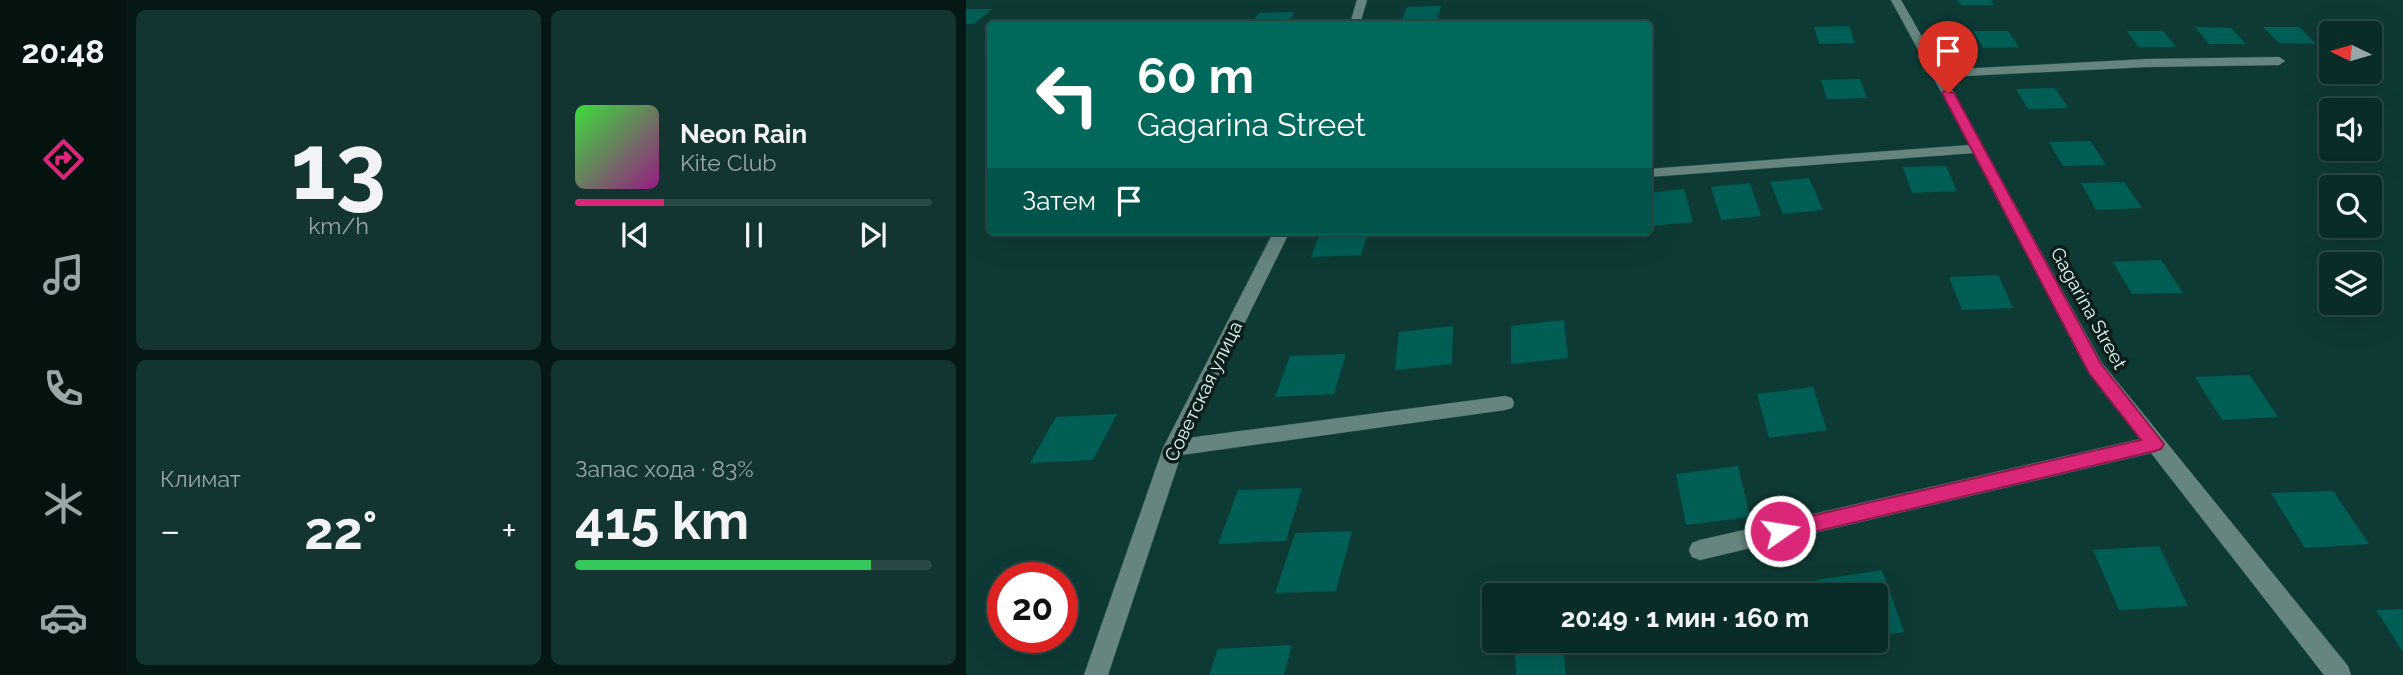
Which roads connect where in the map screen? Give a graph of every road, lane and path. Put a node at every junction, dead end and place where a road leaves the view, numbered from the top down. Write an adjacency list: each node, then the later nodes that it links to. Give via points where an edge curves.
1 (1362, 0): 3 (street)
2 (1896, 0): 5 (street, Gagarina Street)
3 (1356, 21)
4 (2279, 61): 5 (street)
5 (1938, 75): 6 (street, Gagarina Street)
6 (1979, 149): 7 (street); 10 (street, Gagarina Street, via 2095,368)
7 (1652, 173)
8 (1280, 235): 11 (street, Советская улица)
9 (1505, 402): 11 (street)
10 (2155, 444): 12 (street); 14 (street, Gagarina Street)
11 (1173, 448): 13 (street, Советская улица)
12 (1700, 550)
13 (1096, 675)
14 (2339, 675)

